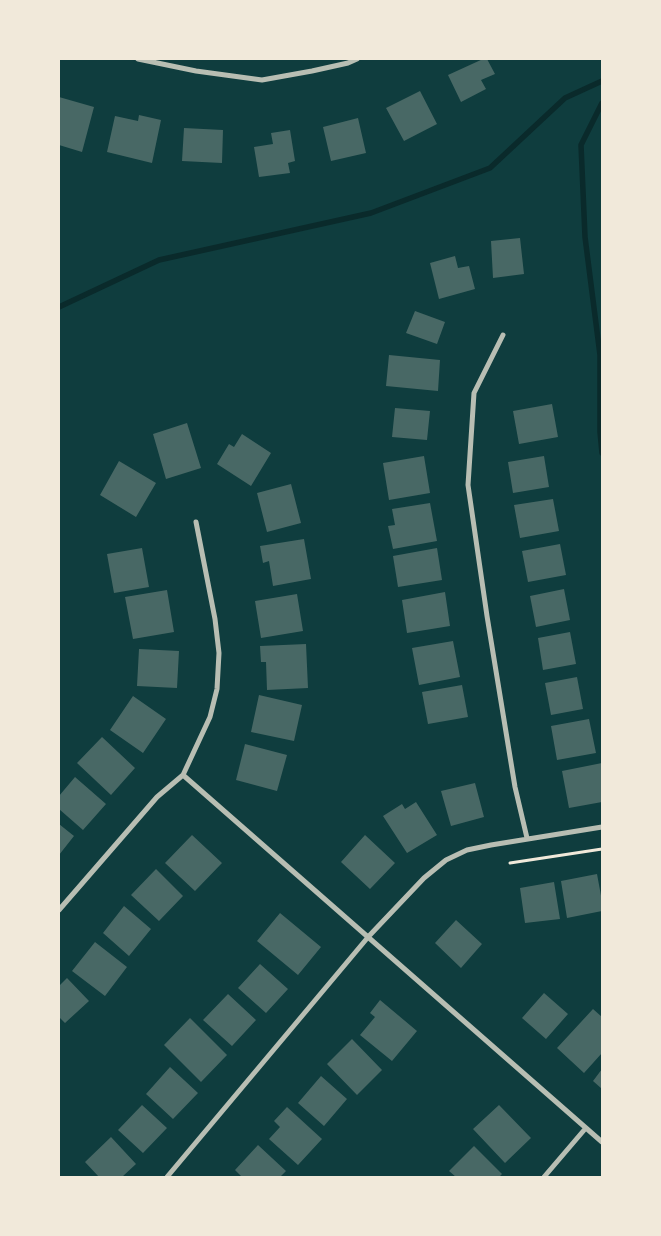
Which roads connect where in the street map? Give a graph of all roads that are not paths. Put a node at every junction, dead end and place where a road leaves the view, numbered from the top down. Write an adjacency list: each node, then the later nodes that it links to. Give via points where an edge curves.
1 (138, 59): 3 (street, via 262,80 312,72)
2 (357, 59): 3 (street)
3 (347, 61)
4 (503, 335): 8 (street, via 474,393 468,485 514,787)
5 (196, 522): 6 (street, via 219,653 210,717)
6 (183, 775): 9 (street, via 157,797); 10 (street)
7 (602, 827): 8 (street)
8 (527, 838): 10 (street, via 467,850 446,860 424,878)
9 (59, 910)
10 (369, 936): 11 (street); 13 (street)
11 (585, 1128): 12 (street); 14 (street)
12 (602, 1142)
13 (167, 1177)
14 (544, 1177)

